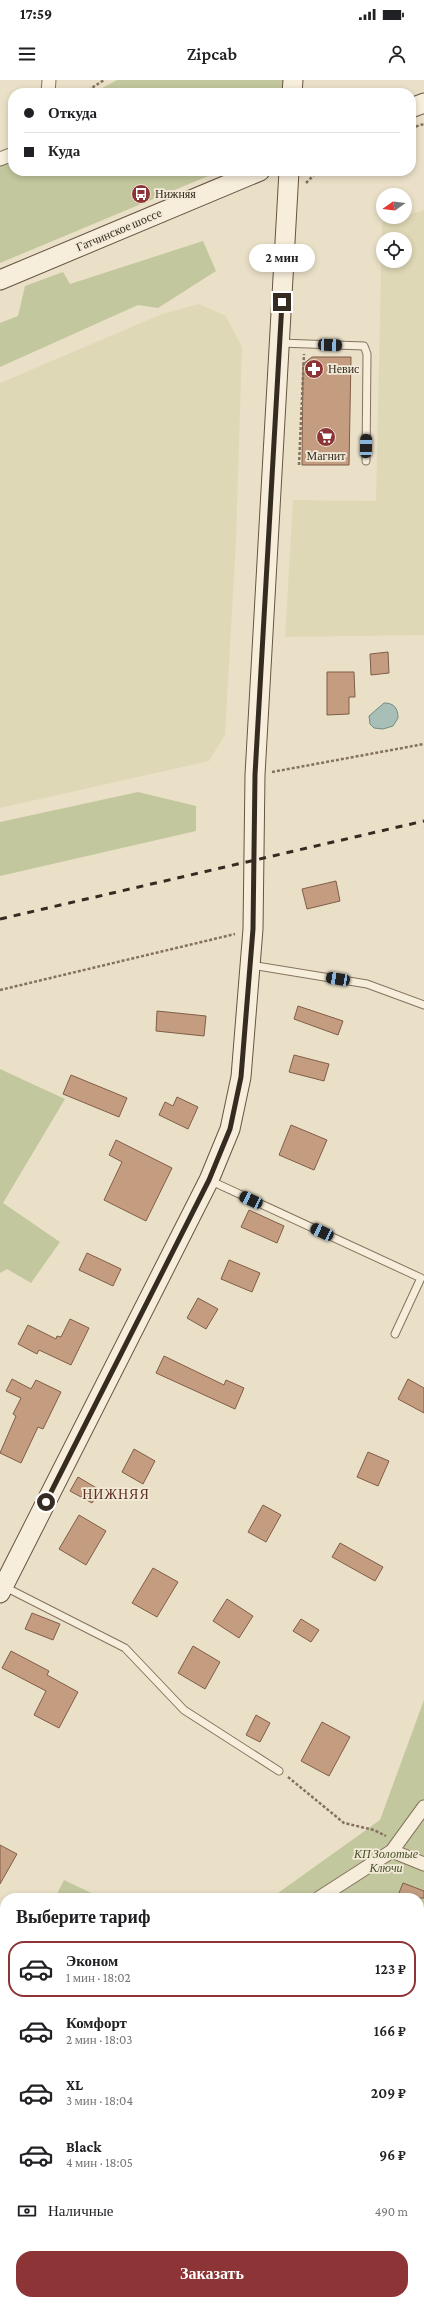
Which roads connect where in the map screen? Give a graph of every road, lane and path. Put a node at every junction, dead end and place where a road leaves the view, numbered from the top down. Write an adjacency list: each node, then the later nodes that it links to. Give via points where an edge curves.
1 (104, 80): 2 (path)
2 (92, 88)
3 (248, 176): 5 (street, Гатчинское шоссе)
4 (289, 176): 6 (street)
5 (0, 280)
6 (280, 343): 8 (lane, via 364,346 367,354); 11 (street)
7 (303, 359): 9 (path)
8 (366, 461)
9 (299, 464)
10 (424, 744): 11 (path)
11 (255, 775): 13 (street, via 253,929)
12 (221, 938): 14 (path)
13 (250, 965): 15 (lane, via 367,984); 16 (street, via 241,1077 230,1129)
14 (0, 990)
15 (424, 1005)
16 (209, 1180): 17 (lane, via 421,1278); 18 (street)
17 (395, 1334)
18 (2, 1590): 19 (lane, via 125,1648 184,1710)
19 (279, 1771): 21 (path, via 344,1823 374,1830)
20 (424, 1807): 21 (street)
21 (395, 1847): 22 (street); 23 (street)
22 (424, 1864)
23 (326, 1893)

